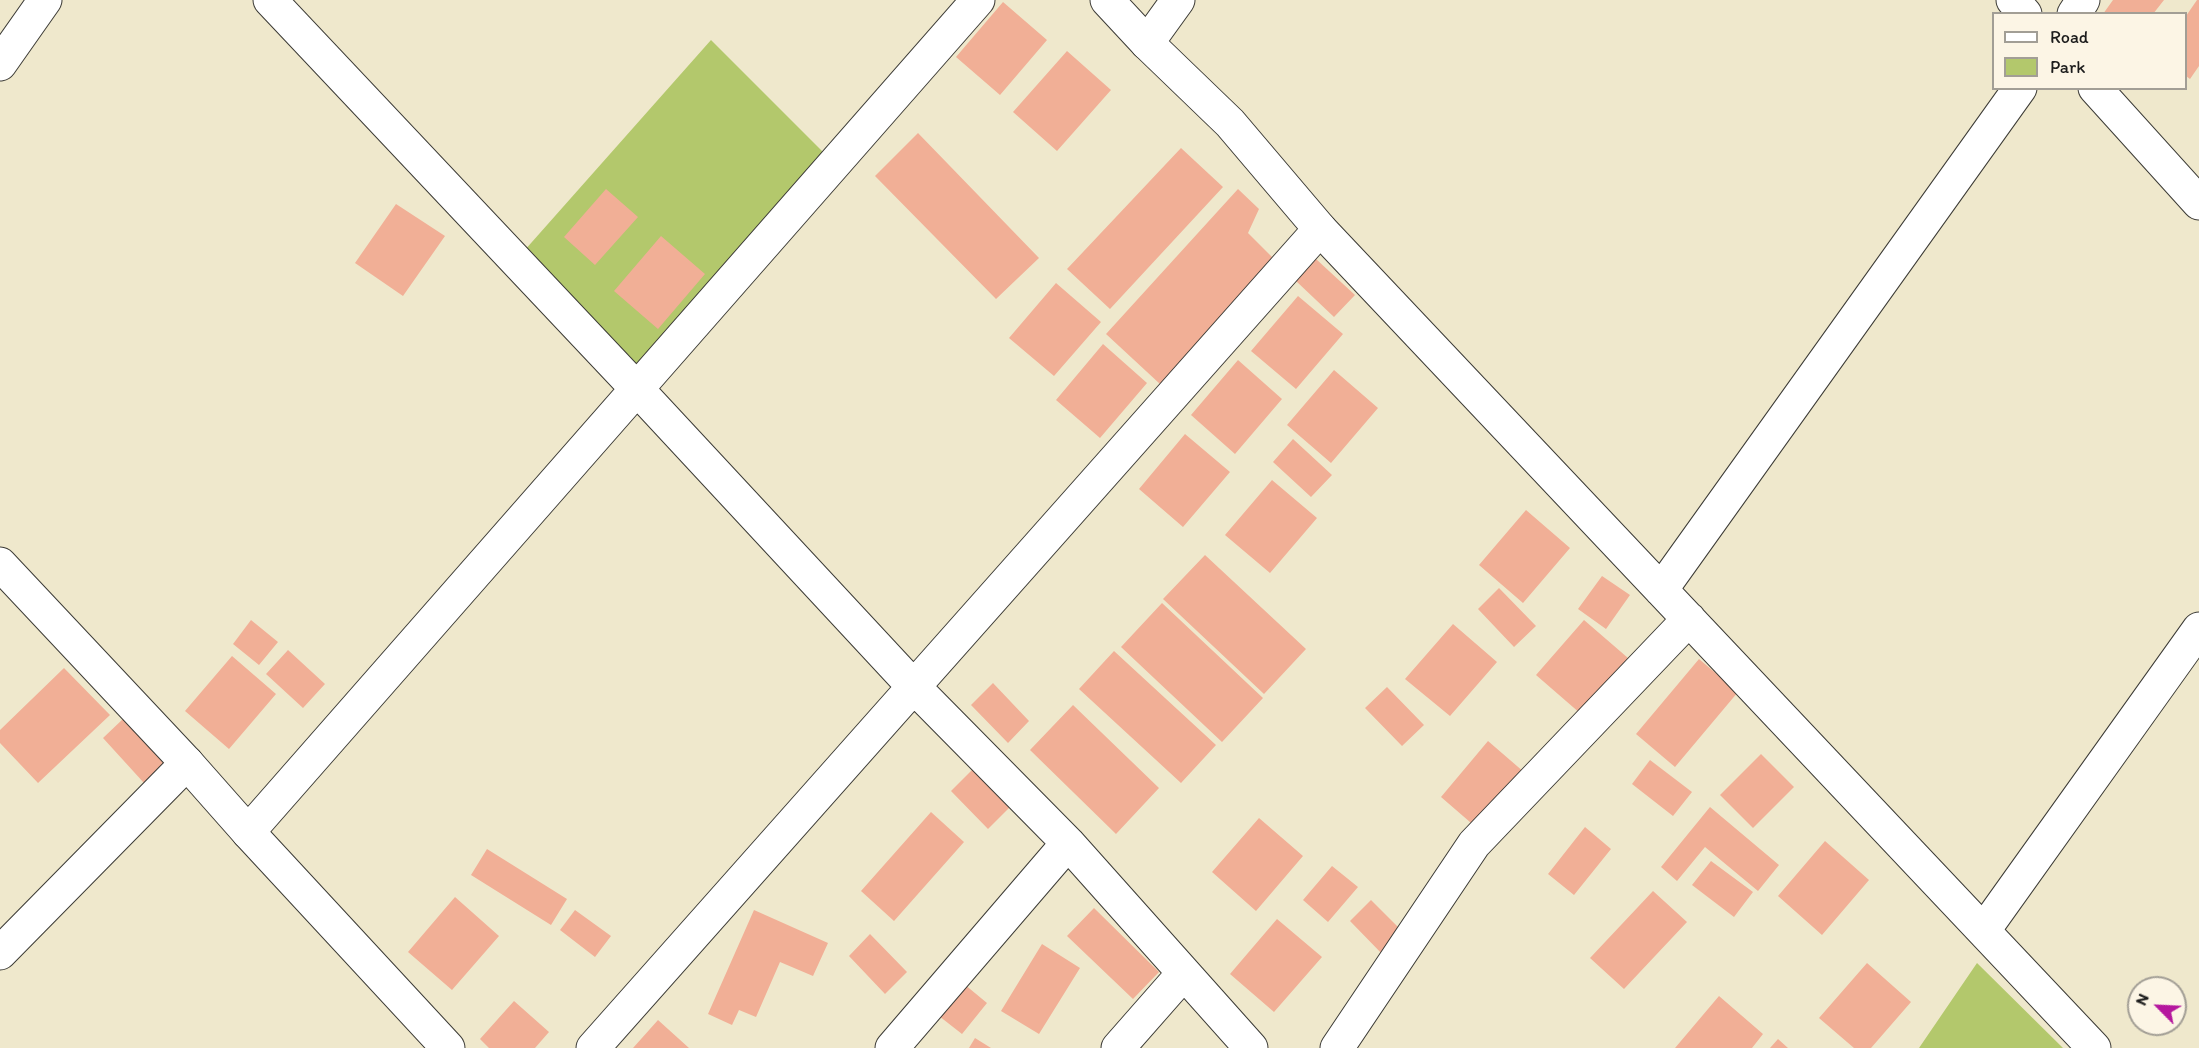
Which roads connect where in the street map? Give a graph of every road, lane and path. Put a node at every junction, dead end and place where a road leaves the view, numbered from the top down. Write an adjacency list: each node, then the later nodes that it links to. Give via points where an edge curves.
1 (45, 0): 9 (street)
2 (270, 0): 14 (street)
3 (978, 0): 14 (street)
4 (1107, 0): 8 (street)
5 (1178, 0): 8 (street)
6 (2013, 0): 7 (street)
7 (2023, 12)
8 (1147, 43): 13 (street, via 1230,123)
9 (0, 64)
10 (2019, 90): 16 (street)
11 (2097, 90): 12 (street)
12 (2199, 203)
13 (1320, 229): 16 (street); 19 (street)
14 (638, 389): 19 (street); 21 (street)
15 (0, 564): 20 (street)
16 (1661, 590): 17 (street)
17 (1689, 619): 23 (street); 32 (street, via 1474,844)
18 (2199, 629): 23 (street)
19 (913, 686): 22 (street); 28 (street)
20 (187, 763): 21 (street); 24 (street)
21 (248, 832): 27 (street)
22 (1068, 843): 25 (street); 29 (street)
23 (1984, 930): 26 (street)
24 (0, 952)
25 (1184, 974): 30 (street); 31 (street)
26 (2088, 1046)
27 (448, 1048)
28 (593, 1048)
29 (892, 1048)
30 (1118, 1048)
31 (1251, 1048)
32 (1337, 1048)

